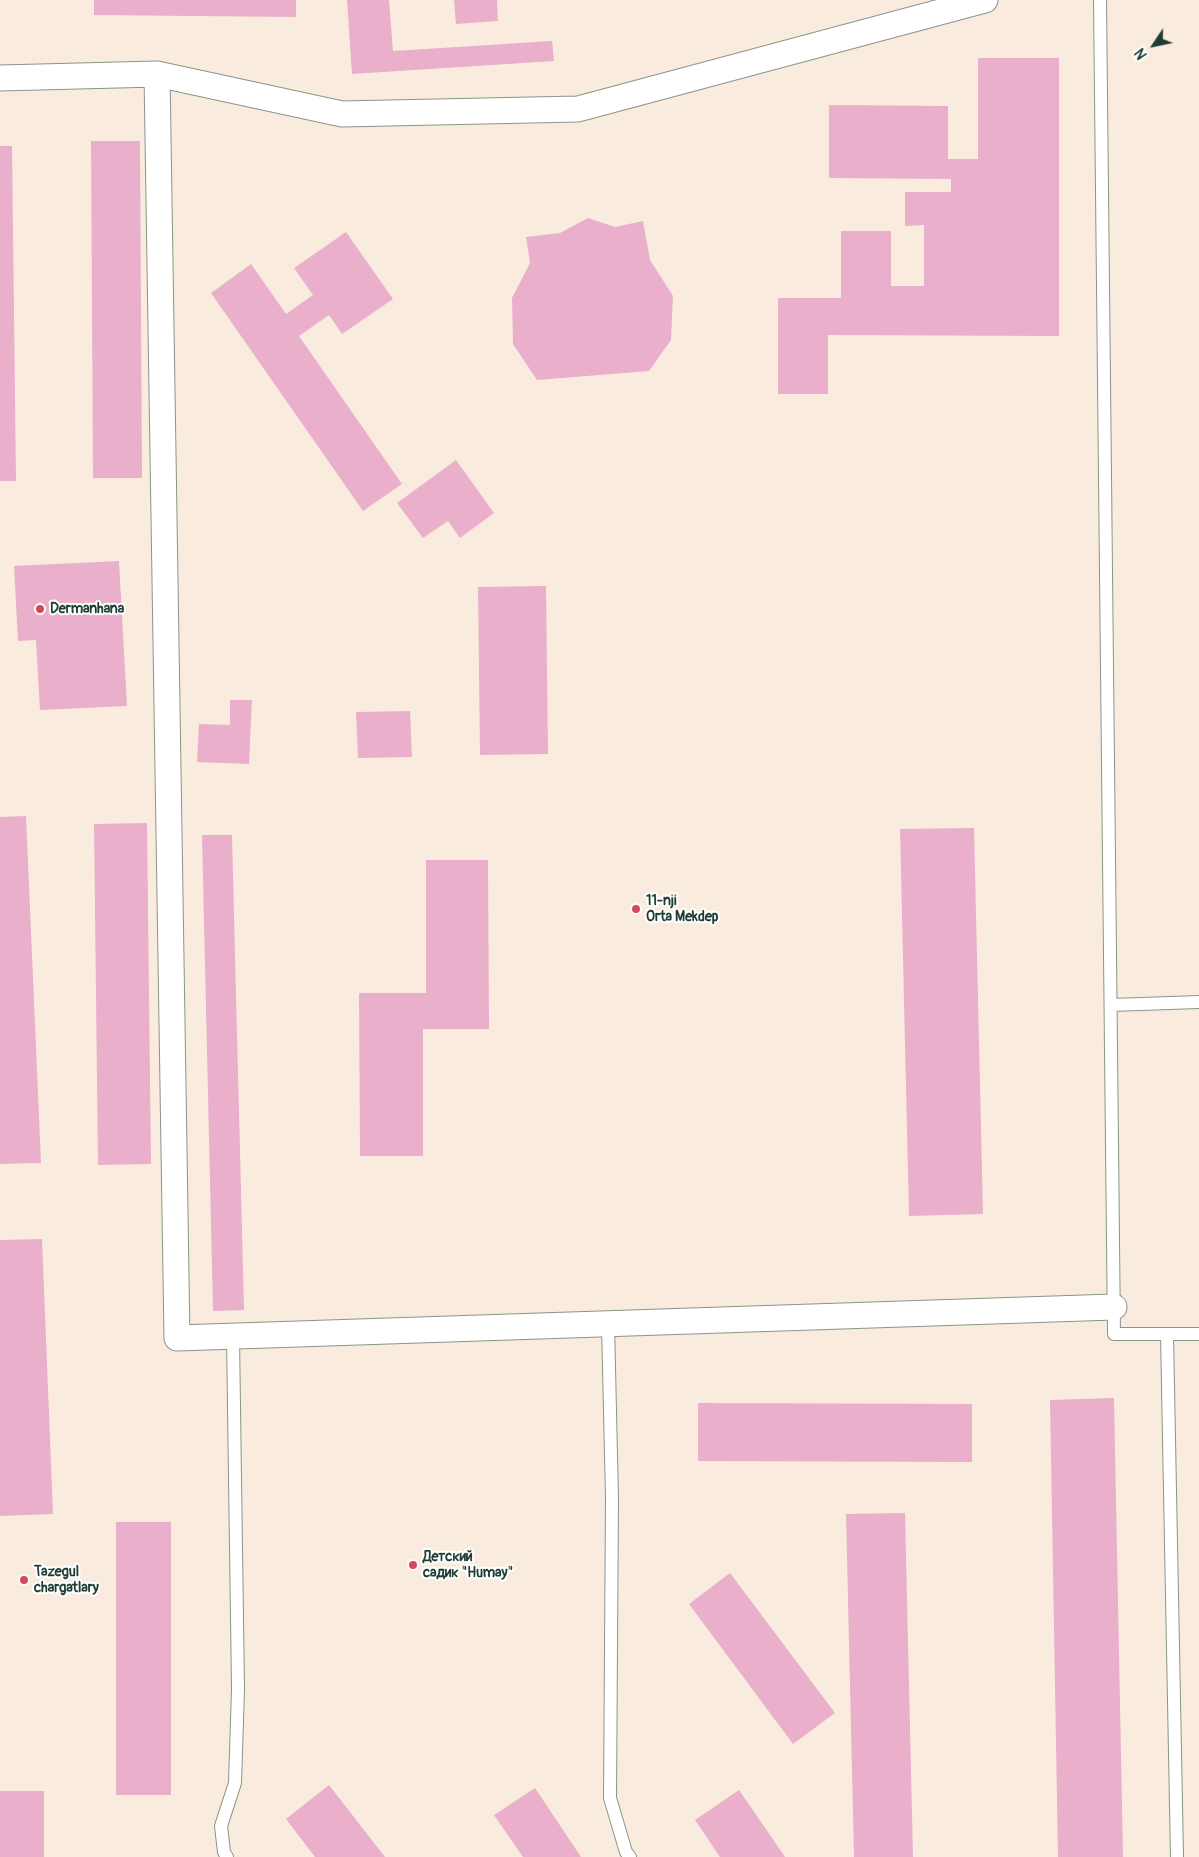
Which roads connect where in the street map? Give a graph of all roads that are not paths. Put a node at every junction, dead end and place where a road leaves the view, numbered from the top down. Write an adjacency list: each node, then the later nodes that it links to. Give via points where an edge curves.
1 (985, 0): 3 (street, via 578,109 342,114)
2 (1100, 0): 6 (lane)
3 (156, 74): 4 (street); 11 (street, via 177,1338)
4 (0, 78)
5 (1199, 1002): 6 (lane)
6 (1111, 1005): 7 (lane)
7 (1114, 1307): 8 (street); 9 (lane, via 1114,1334)
8 (608, 1324): 11 (street); 13 (lane, via 612,1498 610,1798)
9 (1167, 1334): 10 (lane); 14 (lane)
10 (1199, 1334)
11 (233, 1336): 12 (lane, via 238,1689 235,1782 222,1826)
12 (227, 1857)
13 (630, 1857)
14 (1177, 1857)

